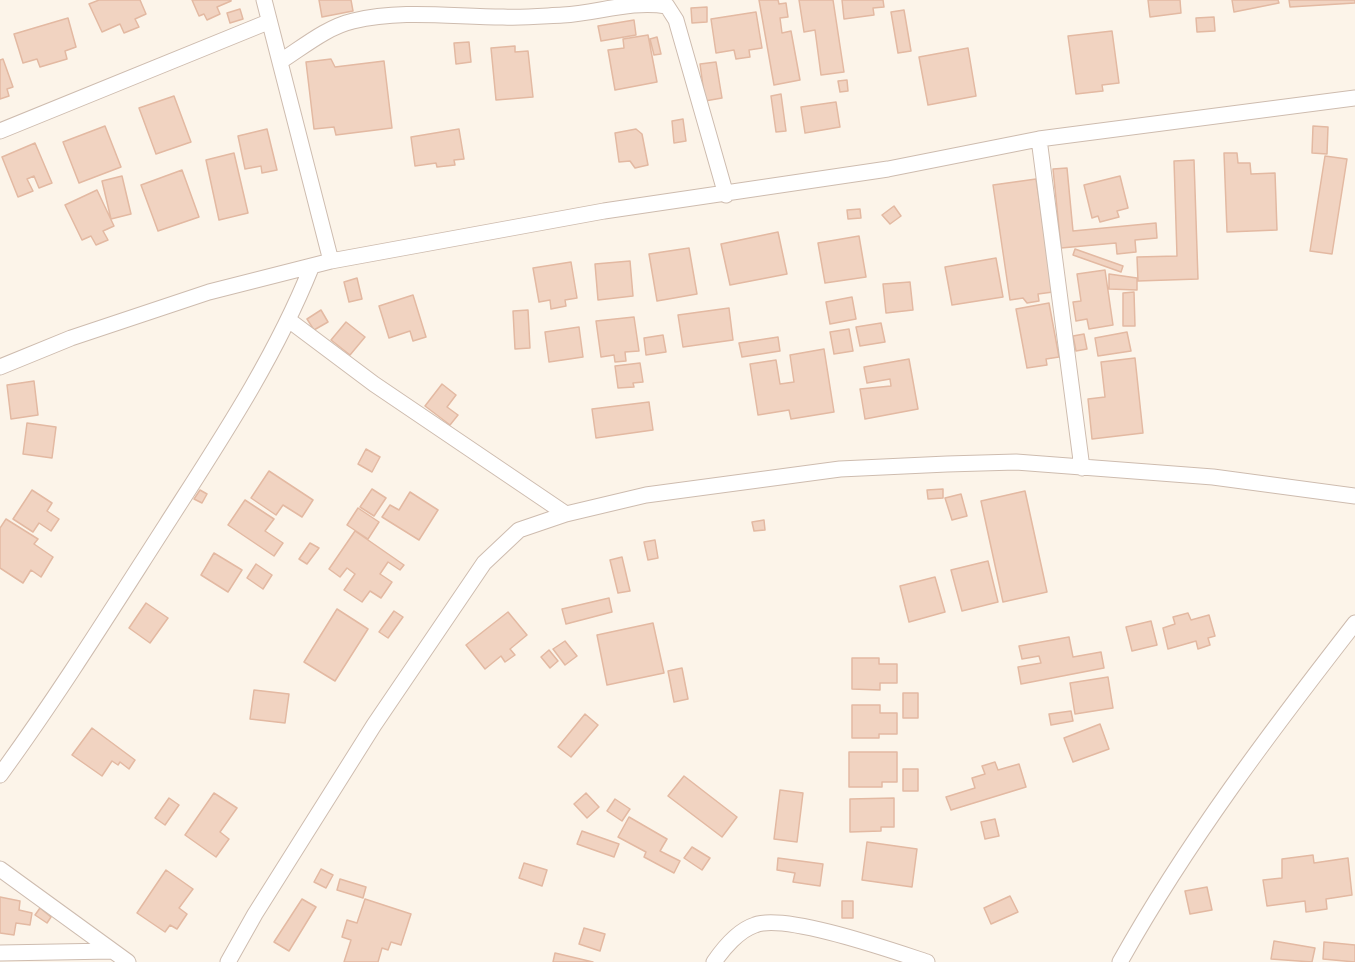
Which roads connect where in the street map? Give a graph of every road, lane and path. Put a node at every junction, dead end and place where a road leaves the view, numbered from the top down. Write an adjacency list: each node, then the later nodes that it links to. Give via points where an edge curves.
1 (264, 0): 3 (street)
2 (435, 7): 4 (street, via 350,21); 8 (street, via 515,17 566,15 645,2 667,6 676,20)
3 (268, 22): 4 (street); 6 (street)
4 (281, 61): 9 (street)
5 (1355, 98): 7 (street)
6 (0, 131)
7 (1039, 140): 8 (street); 13 (street)
8 (726, 195): 9 (street, via 594,212)
9 (331, 261): 10 (street)
10 (311, 268): 11 (street); 12 (street, via 209,292 71,338)
11 (290, 321): 15 (street, via 374,384); 17 (street, via 225,433 46,711)
12 (0, 367)
13 (1082, 468): 14 (street, via 1213,477); 15 (street, via 1016,462 840,469 646,495)
14 (1355, 496)
15 (566, 514): 22 (street, via 519,530 484,563 374,725)
16 (1355, 623): 25 (street, via 1156,898)
17 (0, 775)
18 (0, 869): 19 (street)
19 (112, 951): 20 (street); 21 (street)
20 (0, 953)
21 (128, 962)
22 (228, 962)
23 (714, 962): 24 (street, via 724,947 755,924 802,925)
24 (927, 962)
25 (1120, 962)

